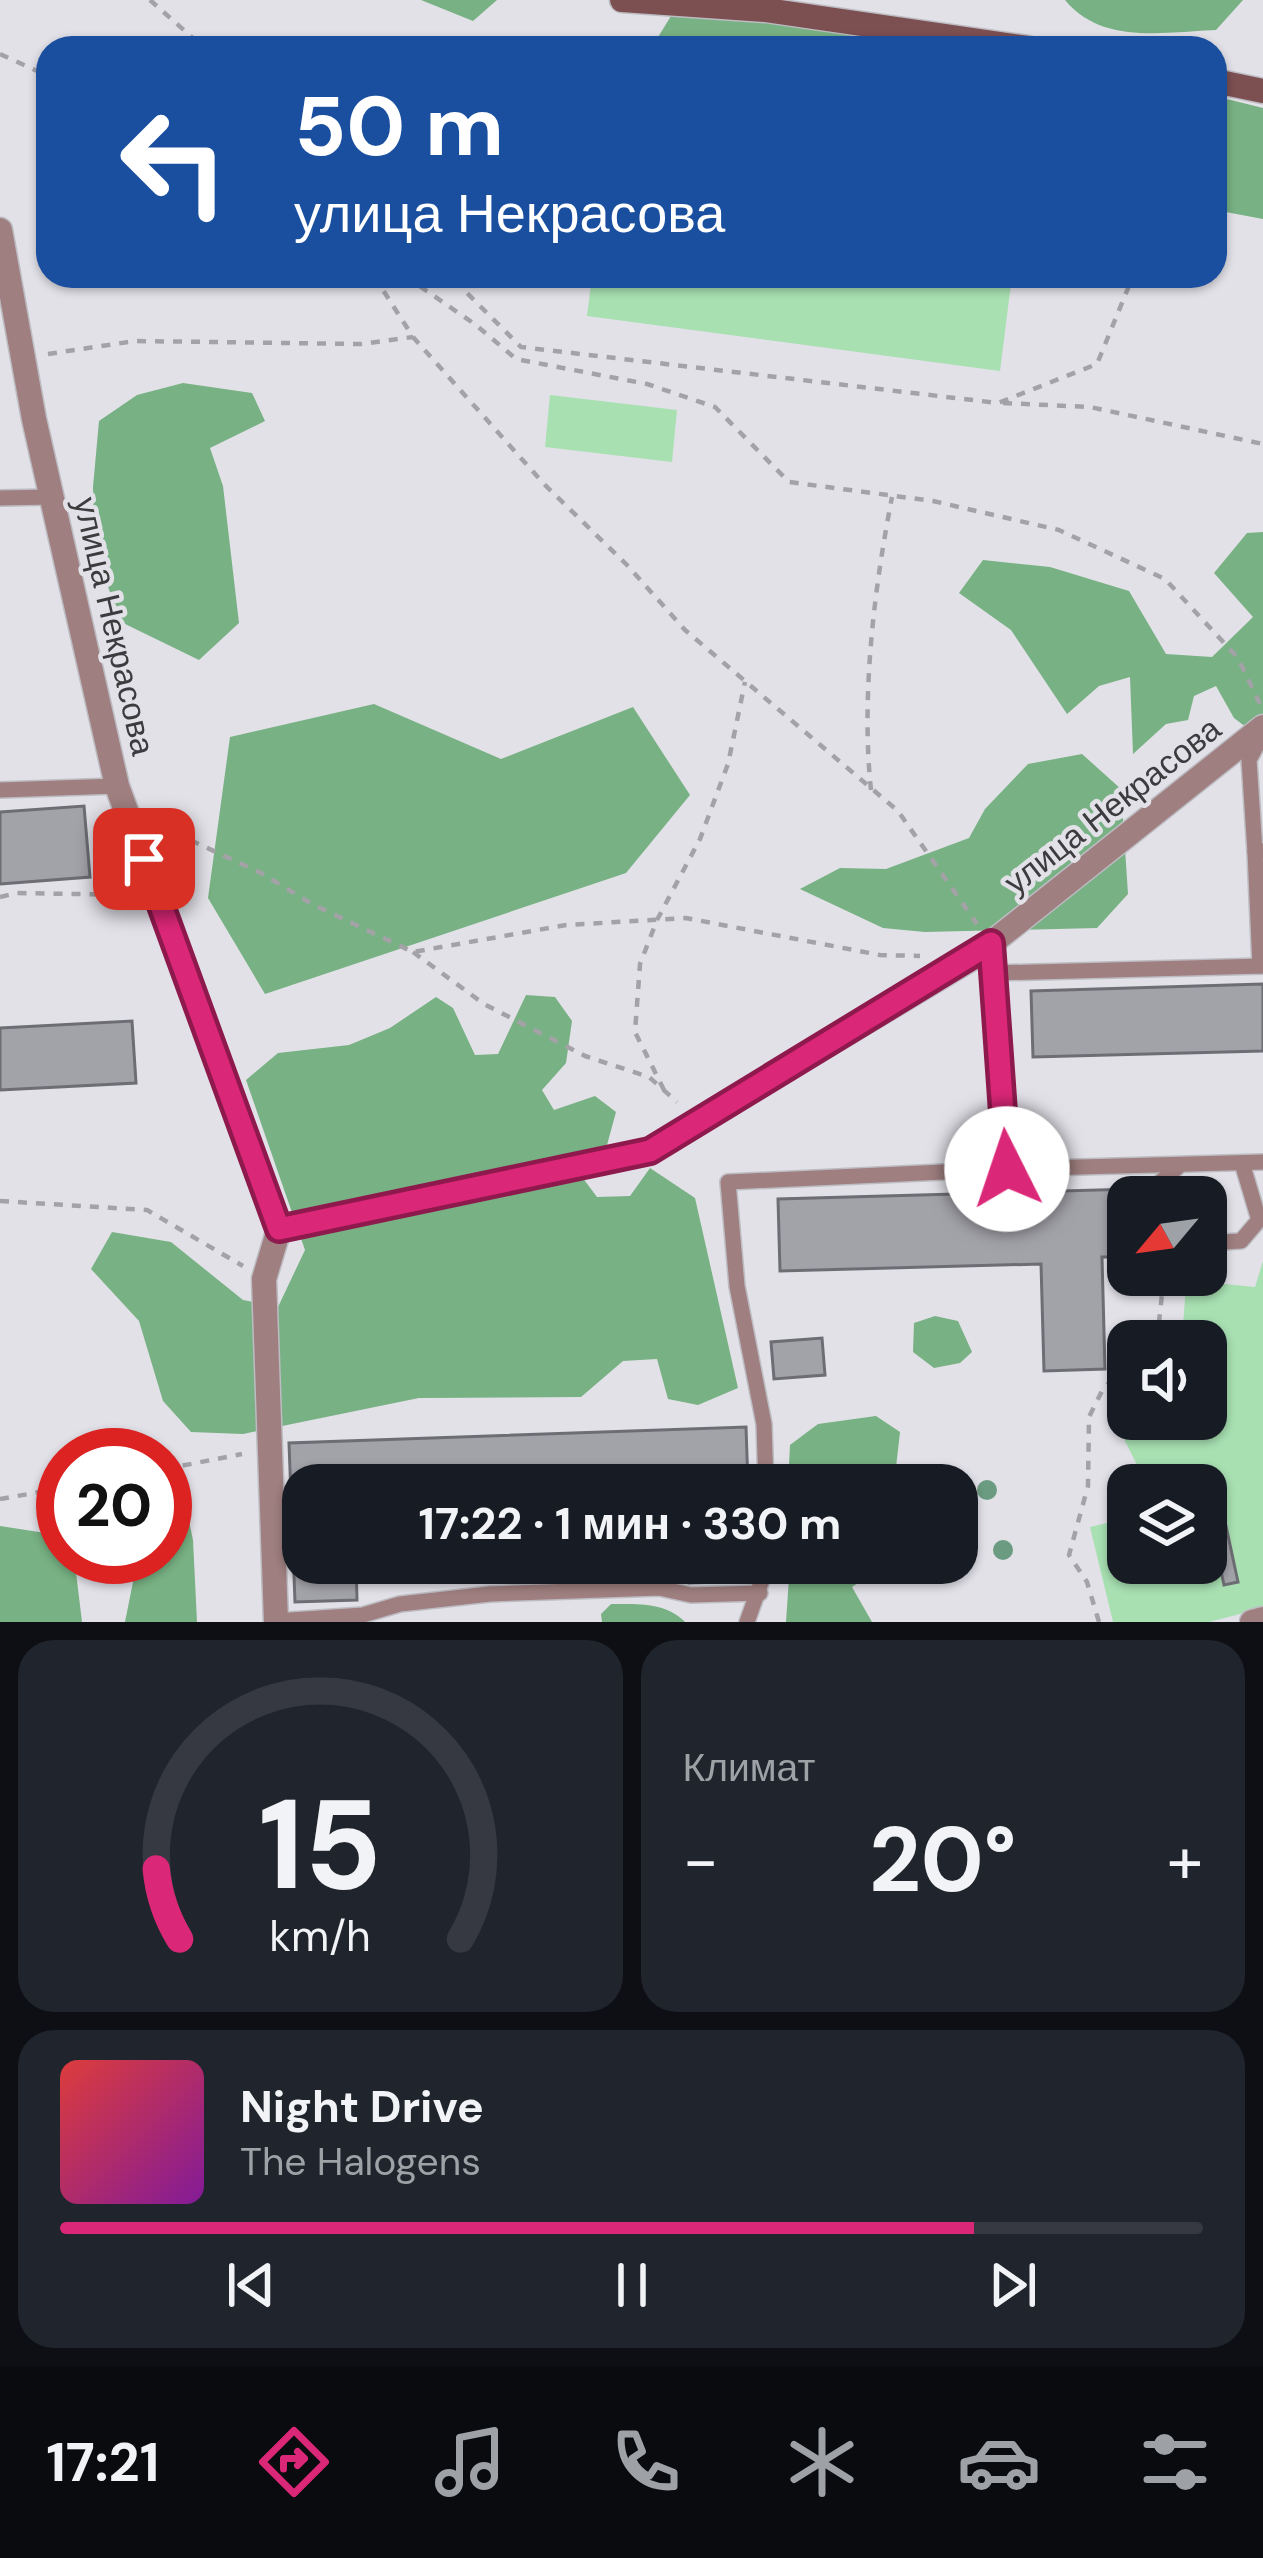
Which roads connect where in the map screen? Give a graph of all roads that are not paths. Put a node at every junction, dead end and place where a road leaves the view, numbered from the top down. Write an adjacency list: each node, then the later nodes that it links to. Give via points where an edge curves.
1 (622, 0): 2 (street)
2 (945, 36)
3 (1227, 84): 4 (street)
4 (1263, 91)
5 (0, 230): 6 (street, улица Некрасова)
6 (51, 497): 7 (lane); 10 (street, улица Некрасова)
7 (0, 498)
8 (1263, 731): 9 (lane); 13 (street, улица Некрасова)
9 (1256, 759): 12 (lane)
10 (117, 786): 11 (lane); 21 (street, улица Некрасова)
11 (0, 790)
12 (1259, 852): 14 (lane)
13 (991, 943): 15 (lane); 21 (street, улица Некрасова, via 650,1151)
14 (1261, 966): 15 (lane)
15 (993, 973): 19 (lane)
16 (1263, 1162): 17 (lane)
17 (1242, 1163): 18 (lane); 22 (lane, via 1258,1220 1241,1240)
18 (1180, 1165): 19 (lane); 20 (lane)
19 (1007, 1169): 23 (lane, via 728,1182)
20 (1167, 1176)
21 (279, 1229): 26 (street, via 264,1279)
22 (1227, 1241)
23 (765, 1464)
24 (757, 1611): 26 (lane, via 658,1588 490,1594)
25 (1263, 1619): 27 (street)
26 (276, 1622)
27 (1252, 1622)

